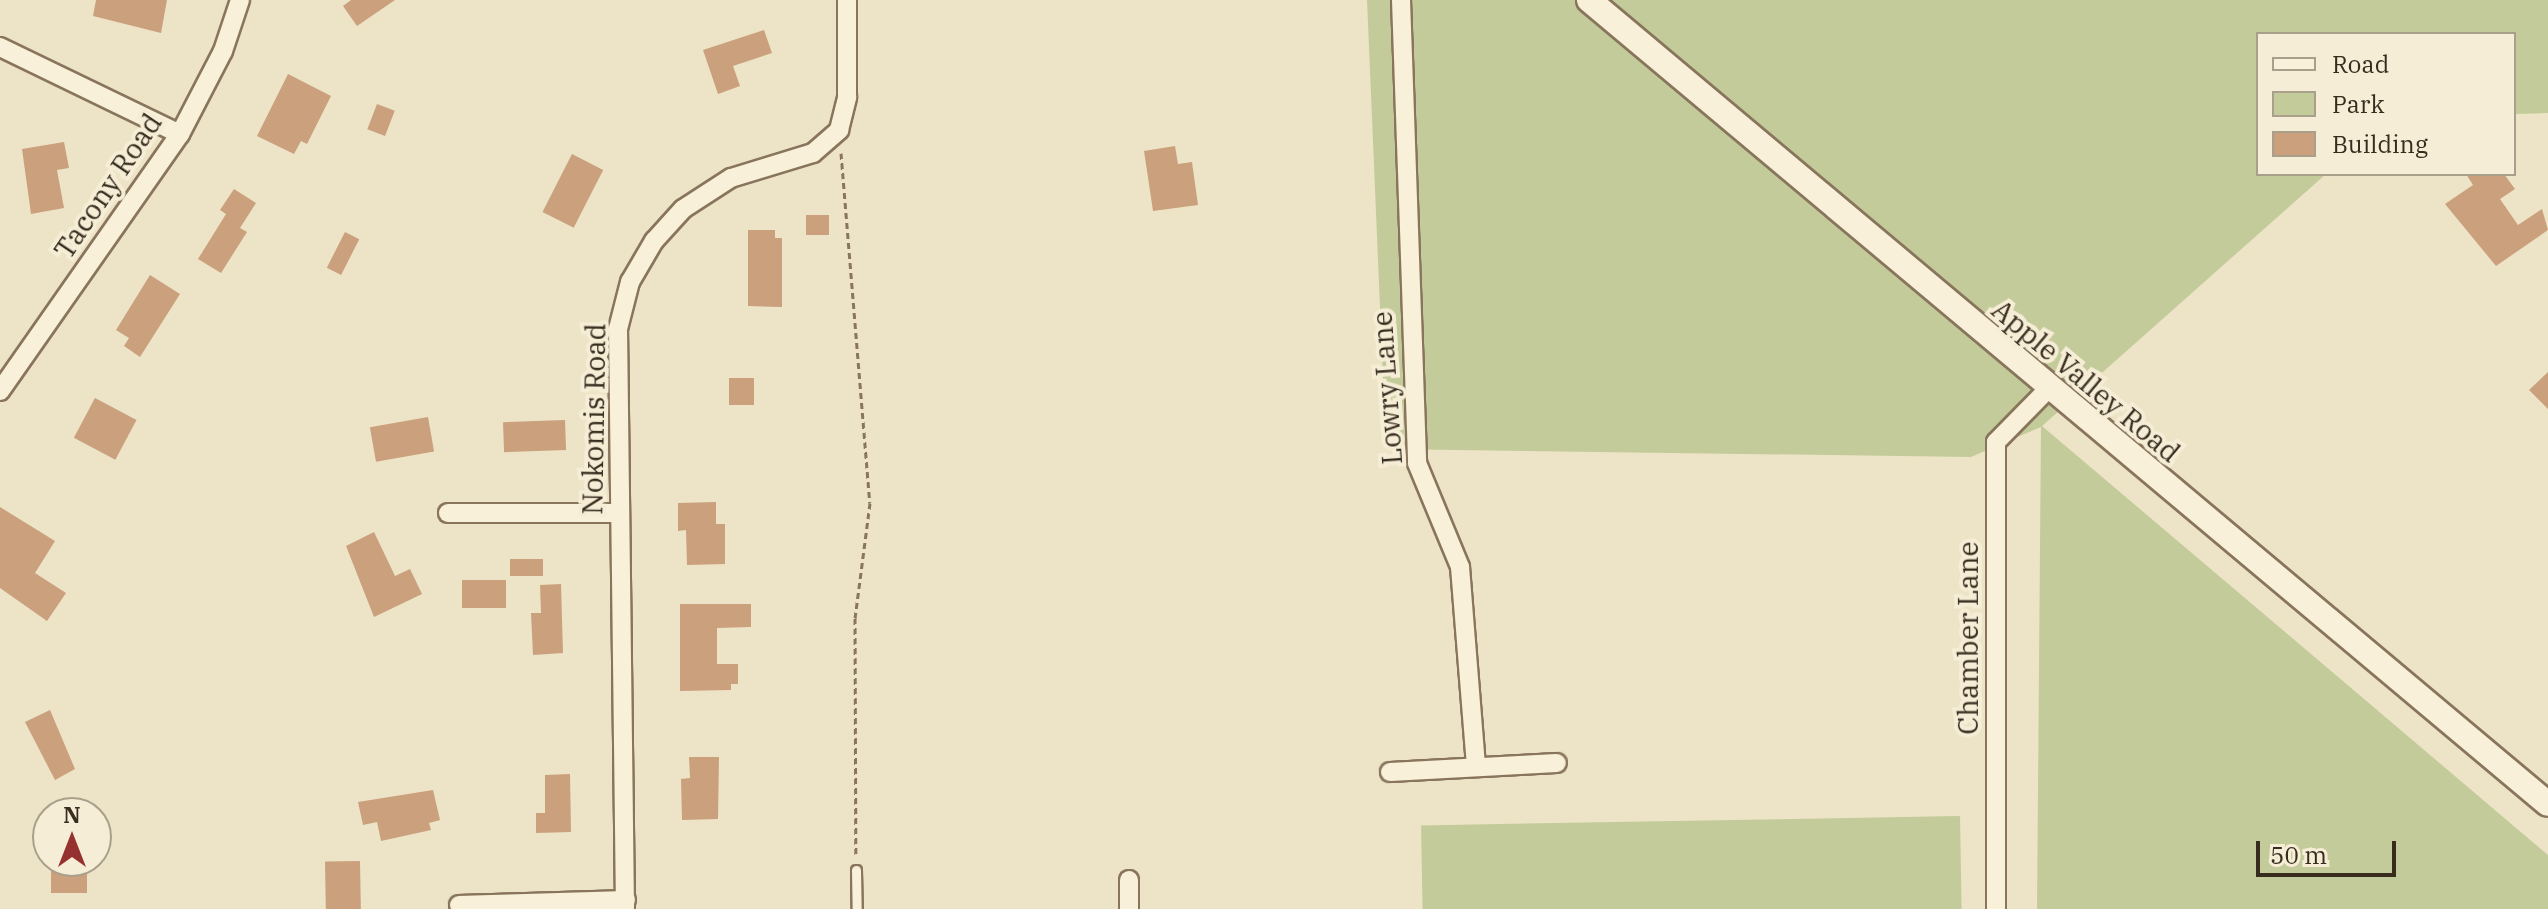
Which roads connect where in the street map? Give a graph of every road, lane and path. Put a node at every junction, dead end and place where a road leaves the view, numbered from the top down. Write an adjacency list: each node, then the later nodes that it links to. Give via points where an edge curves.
1 (240, 0): 7 (street, Tacony Road, via 223,51)
2 (847, 0): 6 (street, via 847,97)
3 (1401, 0): 13 (street, Lowry Lane, via 1417,463 1460,567)
4 (1589, 0): 8 (main road, Apple Valley Road)
5 (0, 47): 7 (street)
6 (839, 130): 11 (street, Nokomis Road, via 813,153 731,178 683,209 654,241 630,282 618,329); 16 (path, via 870,503 855,618)
7 (180, 134): 9 (street, Tacony Road)
8 (2048, 389): 15 (main road, Apple Valley Road); 22 (street, Chamber Lane, via 1996,442)
9 (0, 391)
10 (448, 513): 11 (street)
11 (620, 513): 18 (street, Nokomis Road)
12 (1557, 763): 13 (street)
13 (1476, 765): 14 (street)
14 (1390, 772)
15 (2548, 804)
16 (856, 870): 20 (lane)
17 (1129, 880): 21 (street)
18 (626, 904): 19 (street)
19 (459, 905)
20 (857, 909)
21 (1129, 909)
22 (1996, 909)

